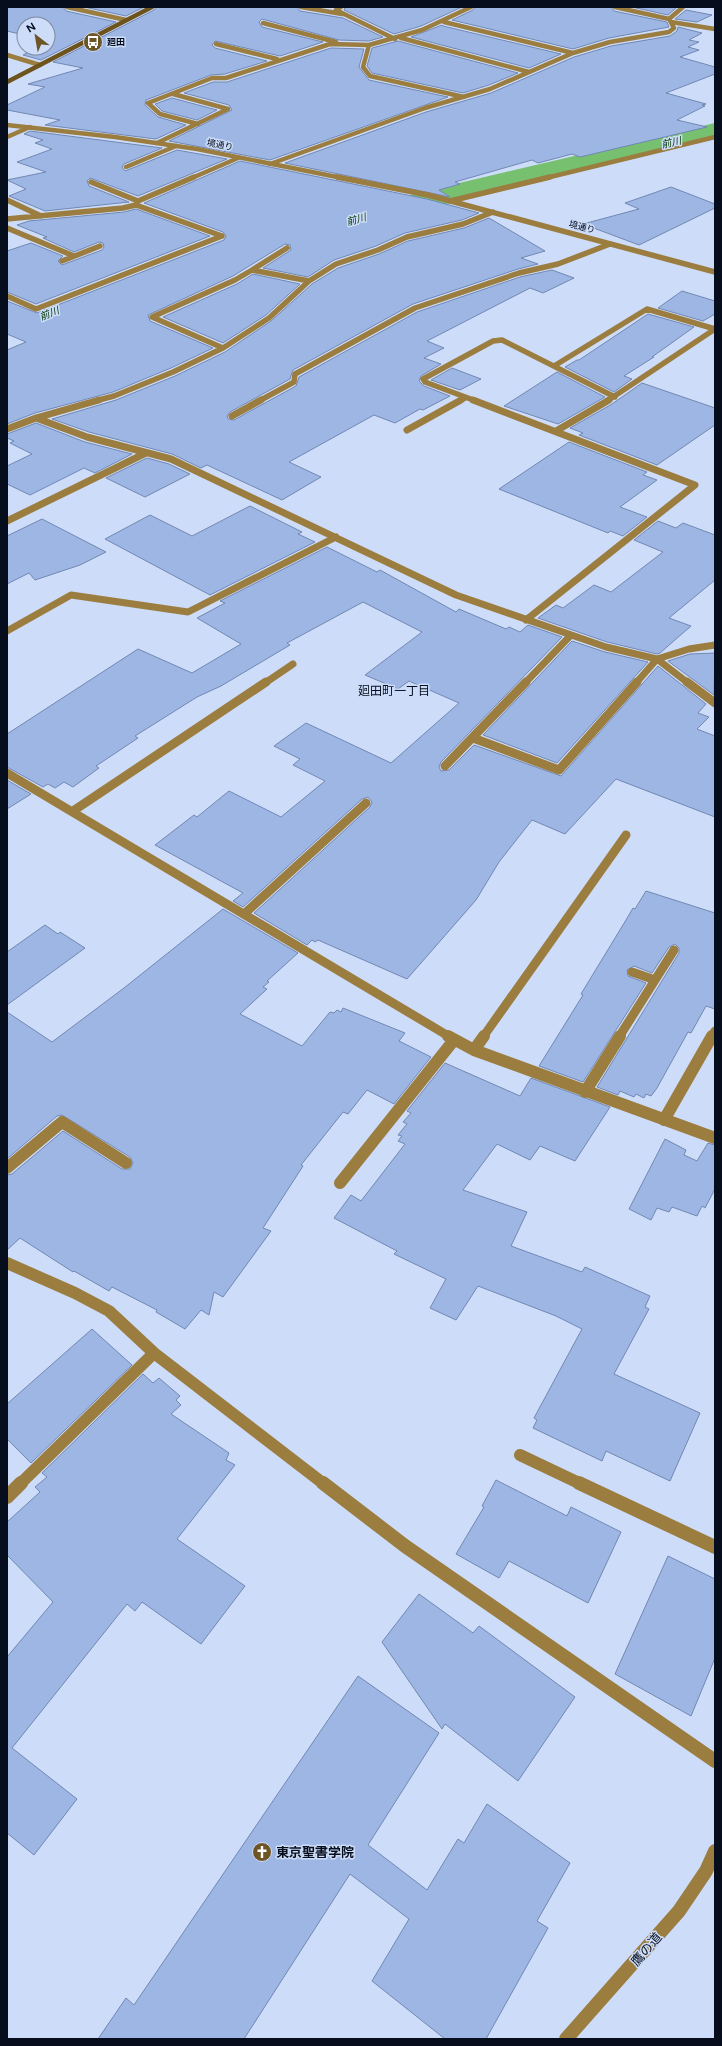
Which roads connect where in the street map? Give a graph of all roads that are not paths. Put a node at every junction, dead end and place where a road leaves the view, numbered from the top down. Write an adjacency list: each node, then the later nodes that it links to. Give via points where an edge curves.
1 (67, 7): 9 (street)
2 (152, 7): 9 (main road)
3 (301, 7): 8 (street)
4 (341, 7): 8 (street, via 336,10)
5 (471, 7): 11 (street)
6 (615, 7): 10 (street)
7 (683, 7): 10 (street)
8 (342, 14): 15 (street)
9 (126, 20): 22 (main road)
10 (670, 20): 13 (street); 19 (street, via 674,28 668,32 610,42)
11 (444, 22): 14 (street); 19 (street)
12 (263, 23): 17 (street)
13 (715, 30)
14 (400, 38): 15 (street); 23 (street)
15 (395, 39): 18 (street)
16 (216, 44): 21 (street)
17 (343, 44): 18 (street); 21 (street, via 330,44)
18 (369, 45): 26 (street, via 363,67 370,76)
19 (573, 53): 23 (street)
20 (7, 55): 22 (street)
21 (277, 59): 25 (street, via 226,78 212,78)
22 (40, 65): 24 (main road)
23 (529, 72): 26 (street)
24 (7, 82)
25 (173, 94): 27 (street, via 148,103 160,114); 27 (street, via 228,109)
26 (466, 97): 35 (street, via 425,108)
27 (198, 124): 32 (street)
28 (7, 125): 29 (street, 境通り)
29 (30, 127): 30 (street); 32 (street, 境通り)
30 (7, 137)
31 (715, 137): 39 (street)
32 (157, 143): 33 (street, 境通り)
33 (176, 146): 34 (street, 境通り); 36 (street)
34 (238, 158): 35 (street, 境通り); 40 (street)
35 (270, 164): 39 (street, 境通り)
36 (126, 167)
37 (91, 182): 40 (street)
38 (7, 200): 42 (street)
39 (450, 201): 41 (street, 境通り)
40 (137, 203): 42 (street, via 123,208); 53 (street, via 222,236 36,309)
41 (493, 212): 45 (street, 境通り); 52 (street, via 463,224 407,237 336,264)
42 (41, 216): 43 (street)
43 (7, 219)
44 (7, 228): 48 (street)
45 (610, 244): 51 (street, 境通り); 59 (street, via 558,264 519,273 415,308 295,374 294,382)
46 (100, 246): 48 (street)
47 (287, 248): 50 (street)
48 (74, 256): 49 (street)
49 (62, 261)
50 (252, 270): 52 (street); 55 (street, via 152,317)
51 (715, 272)
52 (309, 281): 55 (street, via 269,318)
53 (7, 296)
54 (715, 329): 56 (street, via 647,309); 57 (street)
55 (223, 348): 60 (street, via 114,396)
56 (554, 366): 57 (street); 58 (street, via 502,340 493,341 423,379)
57 (615, 397): 63 (street)
58 (465, 398): 62 (street); 63 (street)
59 (232, 416)
60 (36, 418): 61 (street); 64 (street, via 87,437)
61 (7, 430)
62 (407, 430)
63 (556, 431): 67 (street, via 695,485)
64 (146, 453): 65 (street); 66 (street, via 171,459)
65 (7, 521)
66 (336, 537): 67 (street, via 456,595); 68 (street, via 188,612 71,595)
67 (526, 620): 69 (street)
68 (7, 631)
69 (571, 635): 71 (street, via 606,648); 74 (street)
70 (715, 645): 71 (street, via 689,649)
71 (658, 659): 73 (street); 74 (street, via 559,770)
72 (293, 664): 78 (street)
73 (715, 703)
74 (473, 738): 75 (street)
75 (445, 766)
76 (7, 773): 78 (street)
77 (366, 803): 80 (street)
78 (73, 811): 80 (street)
79 (626, 834): 86 (street)
80 (244, 914): 85 (street)
81 (674, 950): 83 (street)
82 (632, 972): 83 (street)
83 (655, 980): 87 (street)
84 (715, 1031): 88 (street)
85 (454, 1040): 86 (street); 92 (street)
86 (474, 1050): 87 (street)
87 (585, 1092): 88 (street)
88 (664, 1120): 89 (street)
89 (715, 1138)
90 (126, 1163): 91 (street, via 62,1122)
91 (7, 1168)
92 (340, 1183)
93 (7, 1262): 94 (street, via 109,1311)
94 (154, 1353): 96 (street); 98 (street, via 405,1546)
95 (520, 1455): 97 (street)
96 (7, 1497)
97 (715, 1547)
98 (715, 1761)
99 (715, 1851): 100 (street, 鷹の道, via 706,1871 679,1911)
100 (566, 2039)

